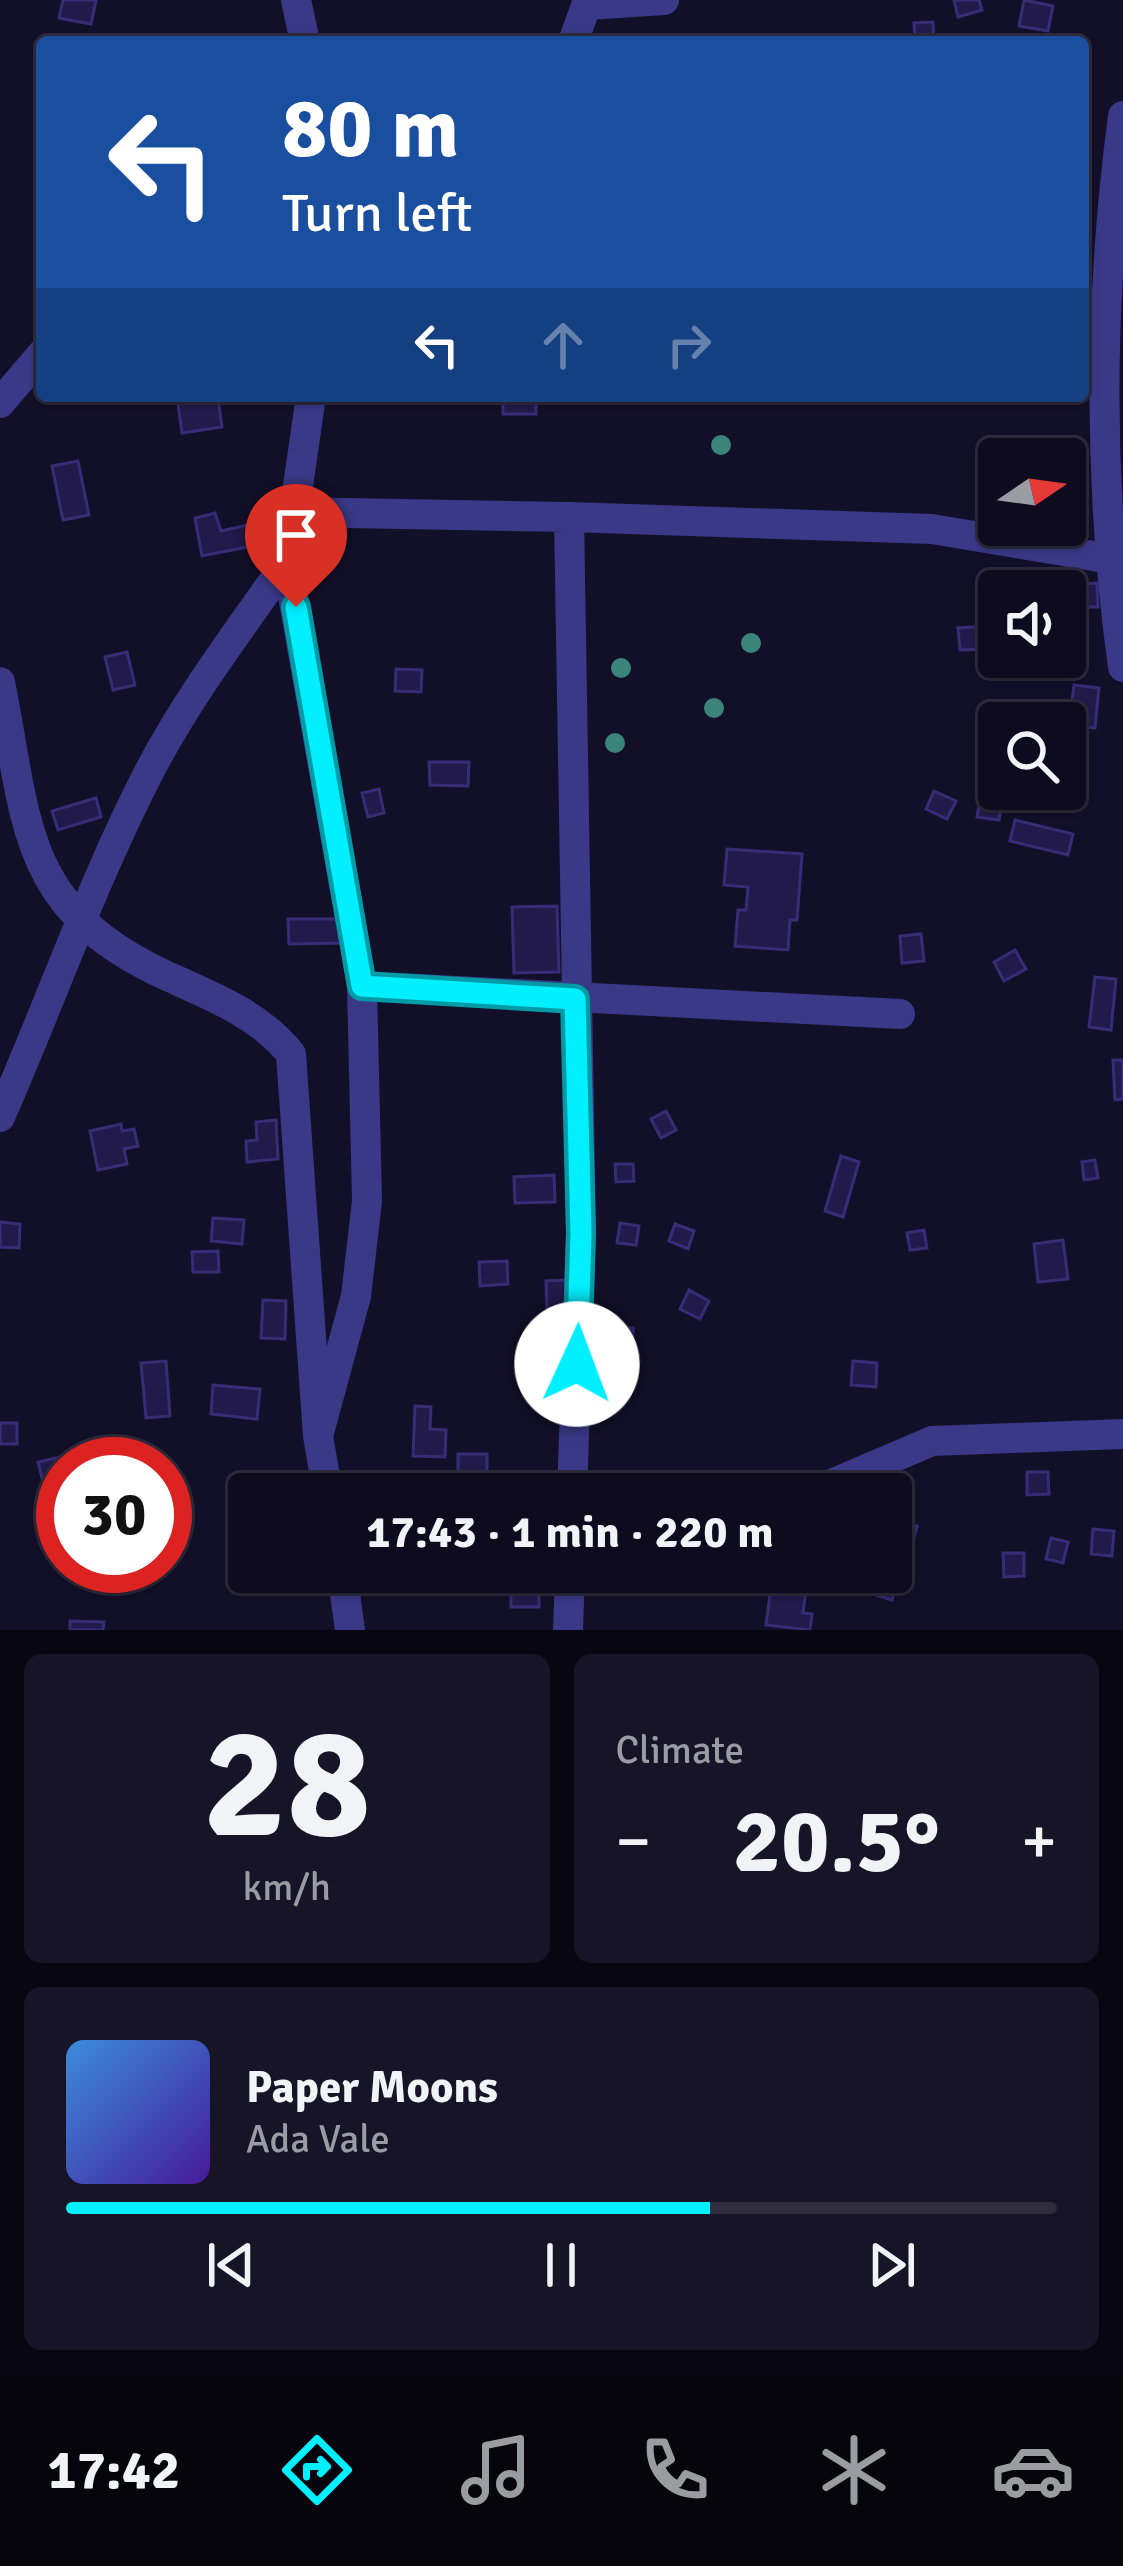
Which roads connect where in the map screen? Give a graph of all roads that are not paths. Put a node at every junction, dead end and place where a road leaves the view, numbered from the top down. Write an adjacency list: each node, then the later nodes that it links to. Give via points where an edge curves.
1 (296, 0): 4 (street)
2 (664, 0): 3 (street)
3 (588, 3): 5 (street)
4 (304, 36)
5 (575, 36)
6 (1123, 116): 12 (street, via 1106,272)
7 (36, 361): 9 (street)
8 (310, 402): 10 (street)
9 (0, 403)
10 (291, 512): 11 (street); 13 (street)
11 (569, 517): 12 (street, via 932,529); 18 (street)
12 (1116, 561): 14 (street)
13 (287, 562): 16 (street, via 191,697); 17 (street)
14 (1123, 667)
15 (0, 682): 16 (street, via 36,858)
16 (78, 922): 20 (street); 22 (street, via 126,957 274,1032 291,1054)
17 (362, 986): 18 (street); 22 (street, via 367,1201 356,1296)
18 (575, 999): 19 (street); 24 (street, via 581,1233)
19 (900, 1014)
20 (0, 1117)
21 (1123, 1434): 25 (street, via 932,1441)
22 (318, 1436): 23 (street)
23 (324, 1473)
24 (573, 1473)
25 (857, 1473)
26 (344, 1593): 28 (street)
27 (569, 1593): 29 (street)
28 (350, 1630)
29 (568, 1630)

